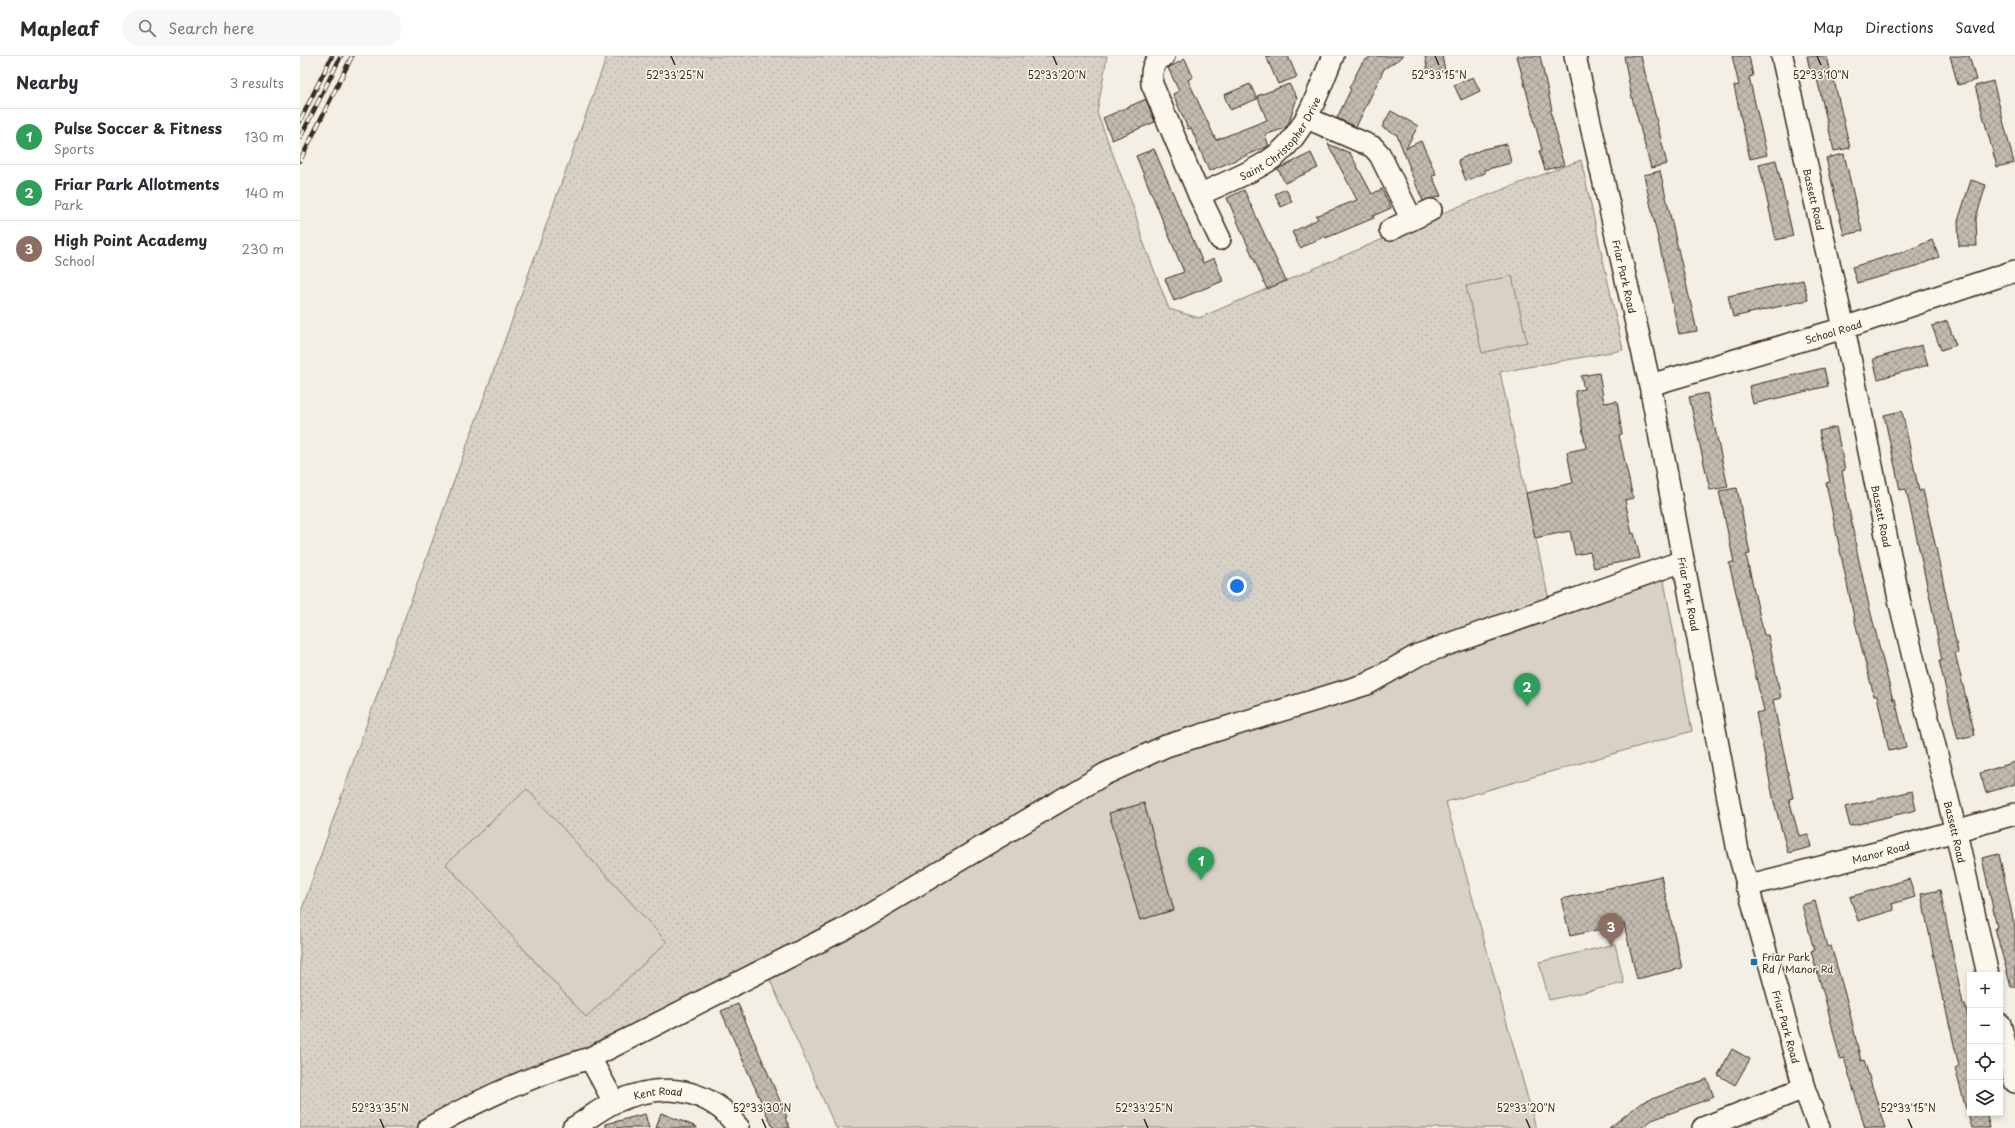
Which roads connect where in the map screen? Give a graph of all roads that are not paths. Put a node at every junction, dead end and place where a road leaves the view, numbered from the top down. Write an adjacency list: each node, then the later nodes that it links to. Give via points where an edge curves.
1 (1164, 56): 6 (street, via 1156,60 1151,71 1152,84)
2 (1332, 56): 5 (street, Saint Christopher Drive)
3 (1575, 56): 13 (street, Friar Park Road)
4 (1782, 56): 12 (street, Bassett Road)
5 (1307, 118): 6 (street, Saint Christopher Drive, via 1280,152 1263,164); 8 (street, via 1373,147 1380,155)
6 (1199, 195): 10 (street)
7 (1431, 210): 8 (street)
8 (1411, 218): 9 (street)
9 (1390, 230)
10 (1220, 240)
11 (2015, 271): 12 (street, School Road)
12 (1844, 328): 13 (street, School Road); 16 (street, Bassett Road, via 1900,604)
13 (1650, 385): 14 (street, Friar Park Road)
14 (1683, 561): 17 (street, Friar Park Road); 20 (street, via 1418,655 1367,684 1166,746 1105,774 842,930)
15 (2015, 814): 16 (street, Manor Road)
16 (1956, 832): 17 (street, Manor Road); 18 (street, Bassett Road)
17 (1746, 886): 22 (street, Friar Park Road)
18 (1987, 972)
19 (2003, 1036): 21 (street)
20 (590, 1058): 23 (street); 24 (street, via 512,1086 471,1104)
21 (2015, 1082)
22 (1804, 1088): 27 (street); 28 (street, Friar Park Road)
23 (614, 1102): 25 (street, Kent Road); 26 (street, Kent Road, via 662,1089 684,1091 721,1108)
24 (429, 1128)
25 (573, 1128)
26 (739, 1128)
27 (1703, 1128)
28 (1819, 1128)

